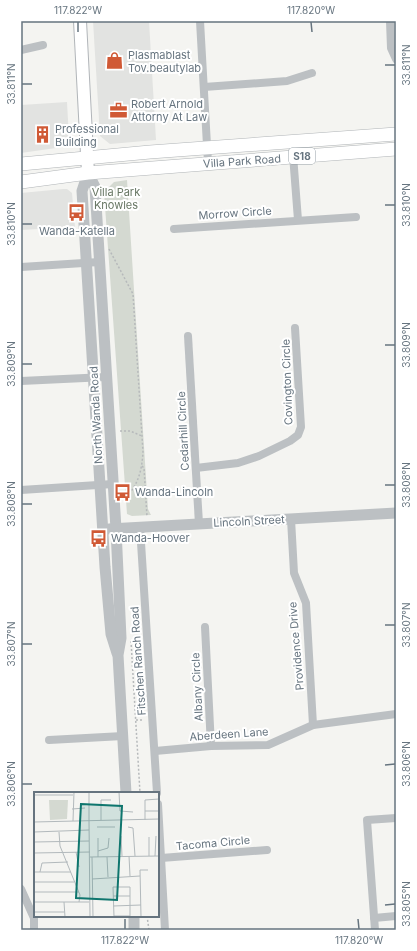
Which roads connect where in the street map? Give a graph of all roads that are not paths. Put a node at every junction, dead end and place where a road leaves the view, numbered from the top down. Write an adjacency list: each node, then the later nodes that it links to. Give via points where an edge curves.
1 (80, 21): 14 (main road, North Wanda Road)
2 (200, 21): 8 (street)
3 (390, 21): 6 (street, via 391,48)
4 (43, 45): 5 (street)
5 (21, 50)
6 (396, 59)
7 (312, 73): 8 (street, via 287,81)
8 (204, 87): 11 (street)
9 (396, 134): 10 (main road, Villa Park Road / S18)
10 (292, 142): 11 (main road, Villa Park Road / S18); 13 (street)
11 (207, 148): 14 (main road, Villa Park Road / S18); 15 (street)
12 (396, 149): 13 (main road, Villa Park Road / S18)
13 (293, 157): 15 (main road, Villa Park Road / S18); 20 (street)
14 (88, 158): 16 (main road, S18); 17 (main road, North Wanda Road)
15 (208, 163): 17 (main road, Villa Park Road / S18)
16 (21, 164)
17 (88, 173): 18 (main road, S18); 22 (street, North Wanda Road, via 82,191); 23 (street, North Wanda Road, via 95,187)
18 (21, 182)
19 (356, 217): 20 (street, Morrow Circle)
20 (298, 220): 21 (street, Morrow Circle)
21 (174, 229)
22 (87, 262): 23 (street); 24 (street); 27 (street, North Wanda Road)
23 (99, 262): 28 (street, North Wanda Road)
24 (21, 267)
25 (295, 328): 30 (street, Covington Circle, via 301,426 298,435 259,456 238,463)
26 (188, 336): 30 (street, Cedarhill Circle)
27 (93, 377): 28 (street); 29 (street); 32 (street, North Wanda Road)
28 (106, 377): 31 (street, North Wanda Road)
29 (21, 381)
30 (196, 468): 36 (street, Cedarhill Circle)
31 (113, 484): 32 (street); 38 (street, North Wanda Road)
32 (100, 485): 33 (street); 39 (street, North Wanda Road)
33 (21, 490)
34 (396, 513): 35 (street, Lincoln Street)
35 (291, 519): 36 (street, Lincoln Street); 43 (street, Providence Drive, via 294,573 306,603)
36 (199, 524): 37 (street, Lincoln Street)
37 (144, 527): 38 (street, Lincoln Street); 47 (street, Fitschen Ranch Road)
38 (116, 529): 39 (street, Lincoln Street); 41 (street, North Wanda Road, via 121,638)
39 (103, 530): 41 (street, North Wanda Road, via 110,634)
40 (205, 627): 46 (street, Albany Circle)
41 (118, 655): 44 (street, North Wanda Road)
42 (396, 714): 43 (street, Aberdeen Lane)
43 (313, 725): 46 (street, Aberdeen Lane, via 268,745)
44 (123, 736): 45 (street); 48 (street, North Wanda Road)
45 (49, 740)
46 (211, 746): 47 (street, Aberdeen Lane)
47 (155, 751): 49 (street, Fitschen Ranch Road)
48 (126, 792)
49 (157, 792)
50 (396, 818): 57 (street, via 368,820)
51 (159, 822): 53 (street)
52 (267, 850): 53 (street, Tacoma Circle)
53 (161, 858): 60 (street)
54 (21, 891): 58 (street, via 34,918)
55 (396, 916): 57 (street)
56 (134, 917): 59 (street)
57 (374, 918): 61 (street)
58 (34, 930)
59 (134, 930)
60 (165, 930)
61 (375, 930)

